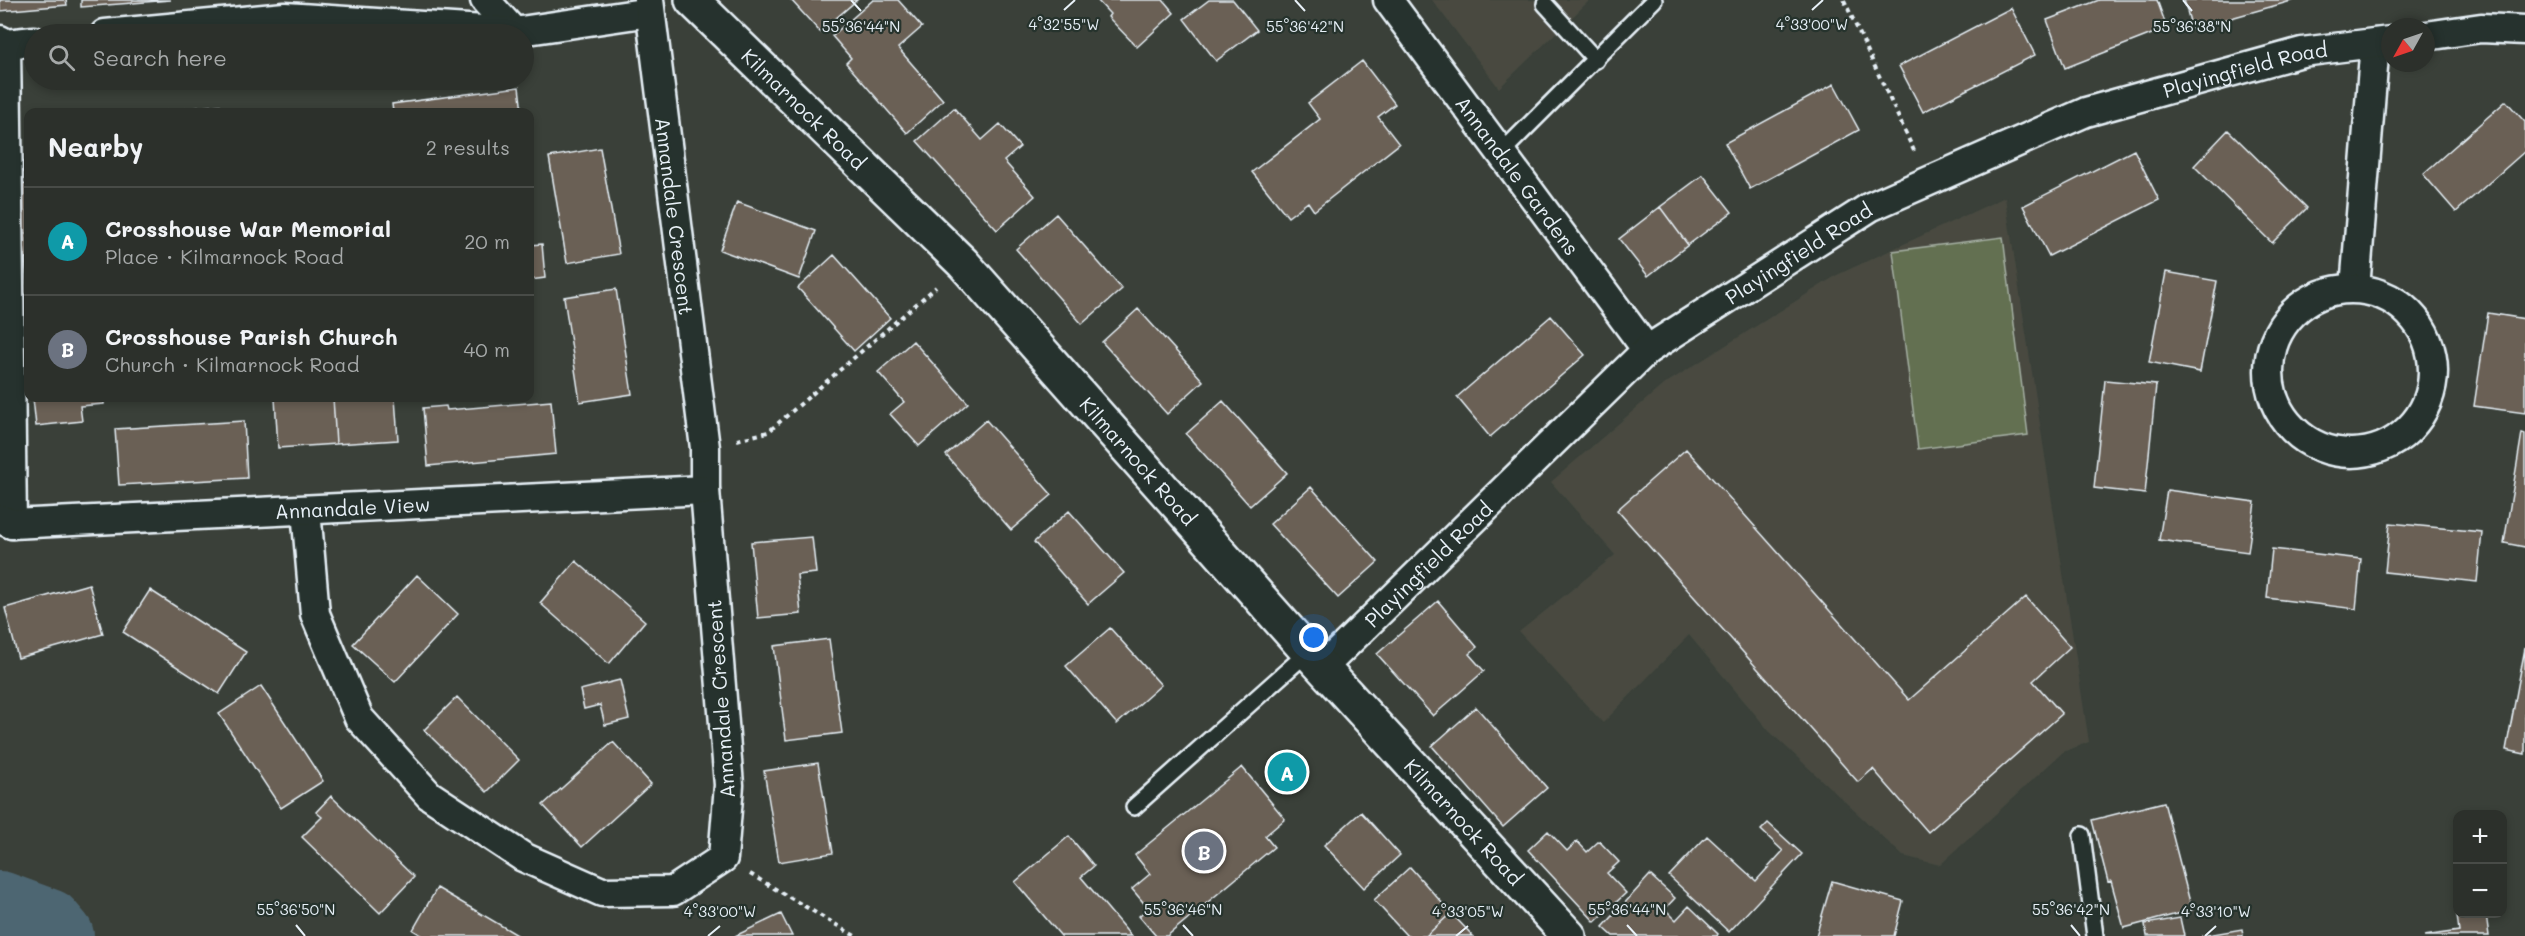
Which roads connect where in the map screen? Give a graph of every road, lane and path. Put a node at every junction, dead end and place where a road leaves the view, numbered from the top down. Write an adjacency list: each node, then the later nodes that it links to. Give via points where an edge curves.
1 (485, 0): 10 (street)
2 (692, 0): 21 (main road, Kilmarnock Road)
3 (1389, 0): 19 (street, Annandale Gardens)
4 (1654, 0): 18 (lane)
5 (1844, 0): 20 (path)
6 (1545, 4): 18 (lane)
7 (650, 6): 11 (street); 24 (street, Annandale Crescent)
8 (218, 24): 9 (street, via 285,18)
9 (383, 24)
10 (507, 24)
11 (534, 28)
12 (2525, 30): 13 (street, via 2481,28)
13 (2435, 35)
14 (24, 41): 16 (street)
15 (2381, 41): 20 (street, Playingfield Road, via 2302,52 2086,112)
16 (3, 42): 27 (street)
17 (2381, 59): 22 (street)
18 (1596, 60): 19 (lane)
19 (1501, 153): 23 (street, Annandale Gardens)
20 (1928, 181): 23 (street, Playingfield Road, via 1870,207)
21 (963, 263): 24 (path, via 768,432); 28 (main road, Kilmarnock Road)
22 (2355, 288): 22 (street, via 2384,294 2408,310 2419,324 2431,350 2432,391 2420,417 2400,438 2384,448 2356,454 2318,447 2294,432 2276,408 2268,361 2275,338 2290,314 2314,297)
23 (1647, 350): 28 (street, Playingfield Road)
24 (705, 448): 25 (street, Annandale Crescent)
25 (705, 490): 26 (street, Annandale View); 31 (street, Annandale Crescent, via 729,785)
26 (306, 510): 27 (street, Annandale View); 31 (street, via 315,614 359,718 429,795 523,856 602,892 673,891)
27 (6, 522)
28 (1315, 660): 29 (lane); 33 (main road, Kilmarnock Road)
29 (1134, 807)
30 (2082, 836): 34 (lane)
31 (723, 858): 32 (path)
32 (855, 936)
33 (1569, 936)
34 (2095, 936)

